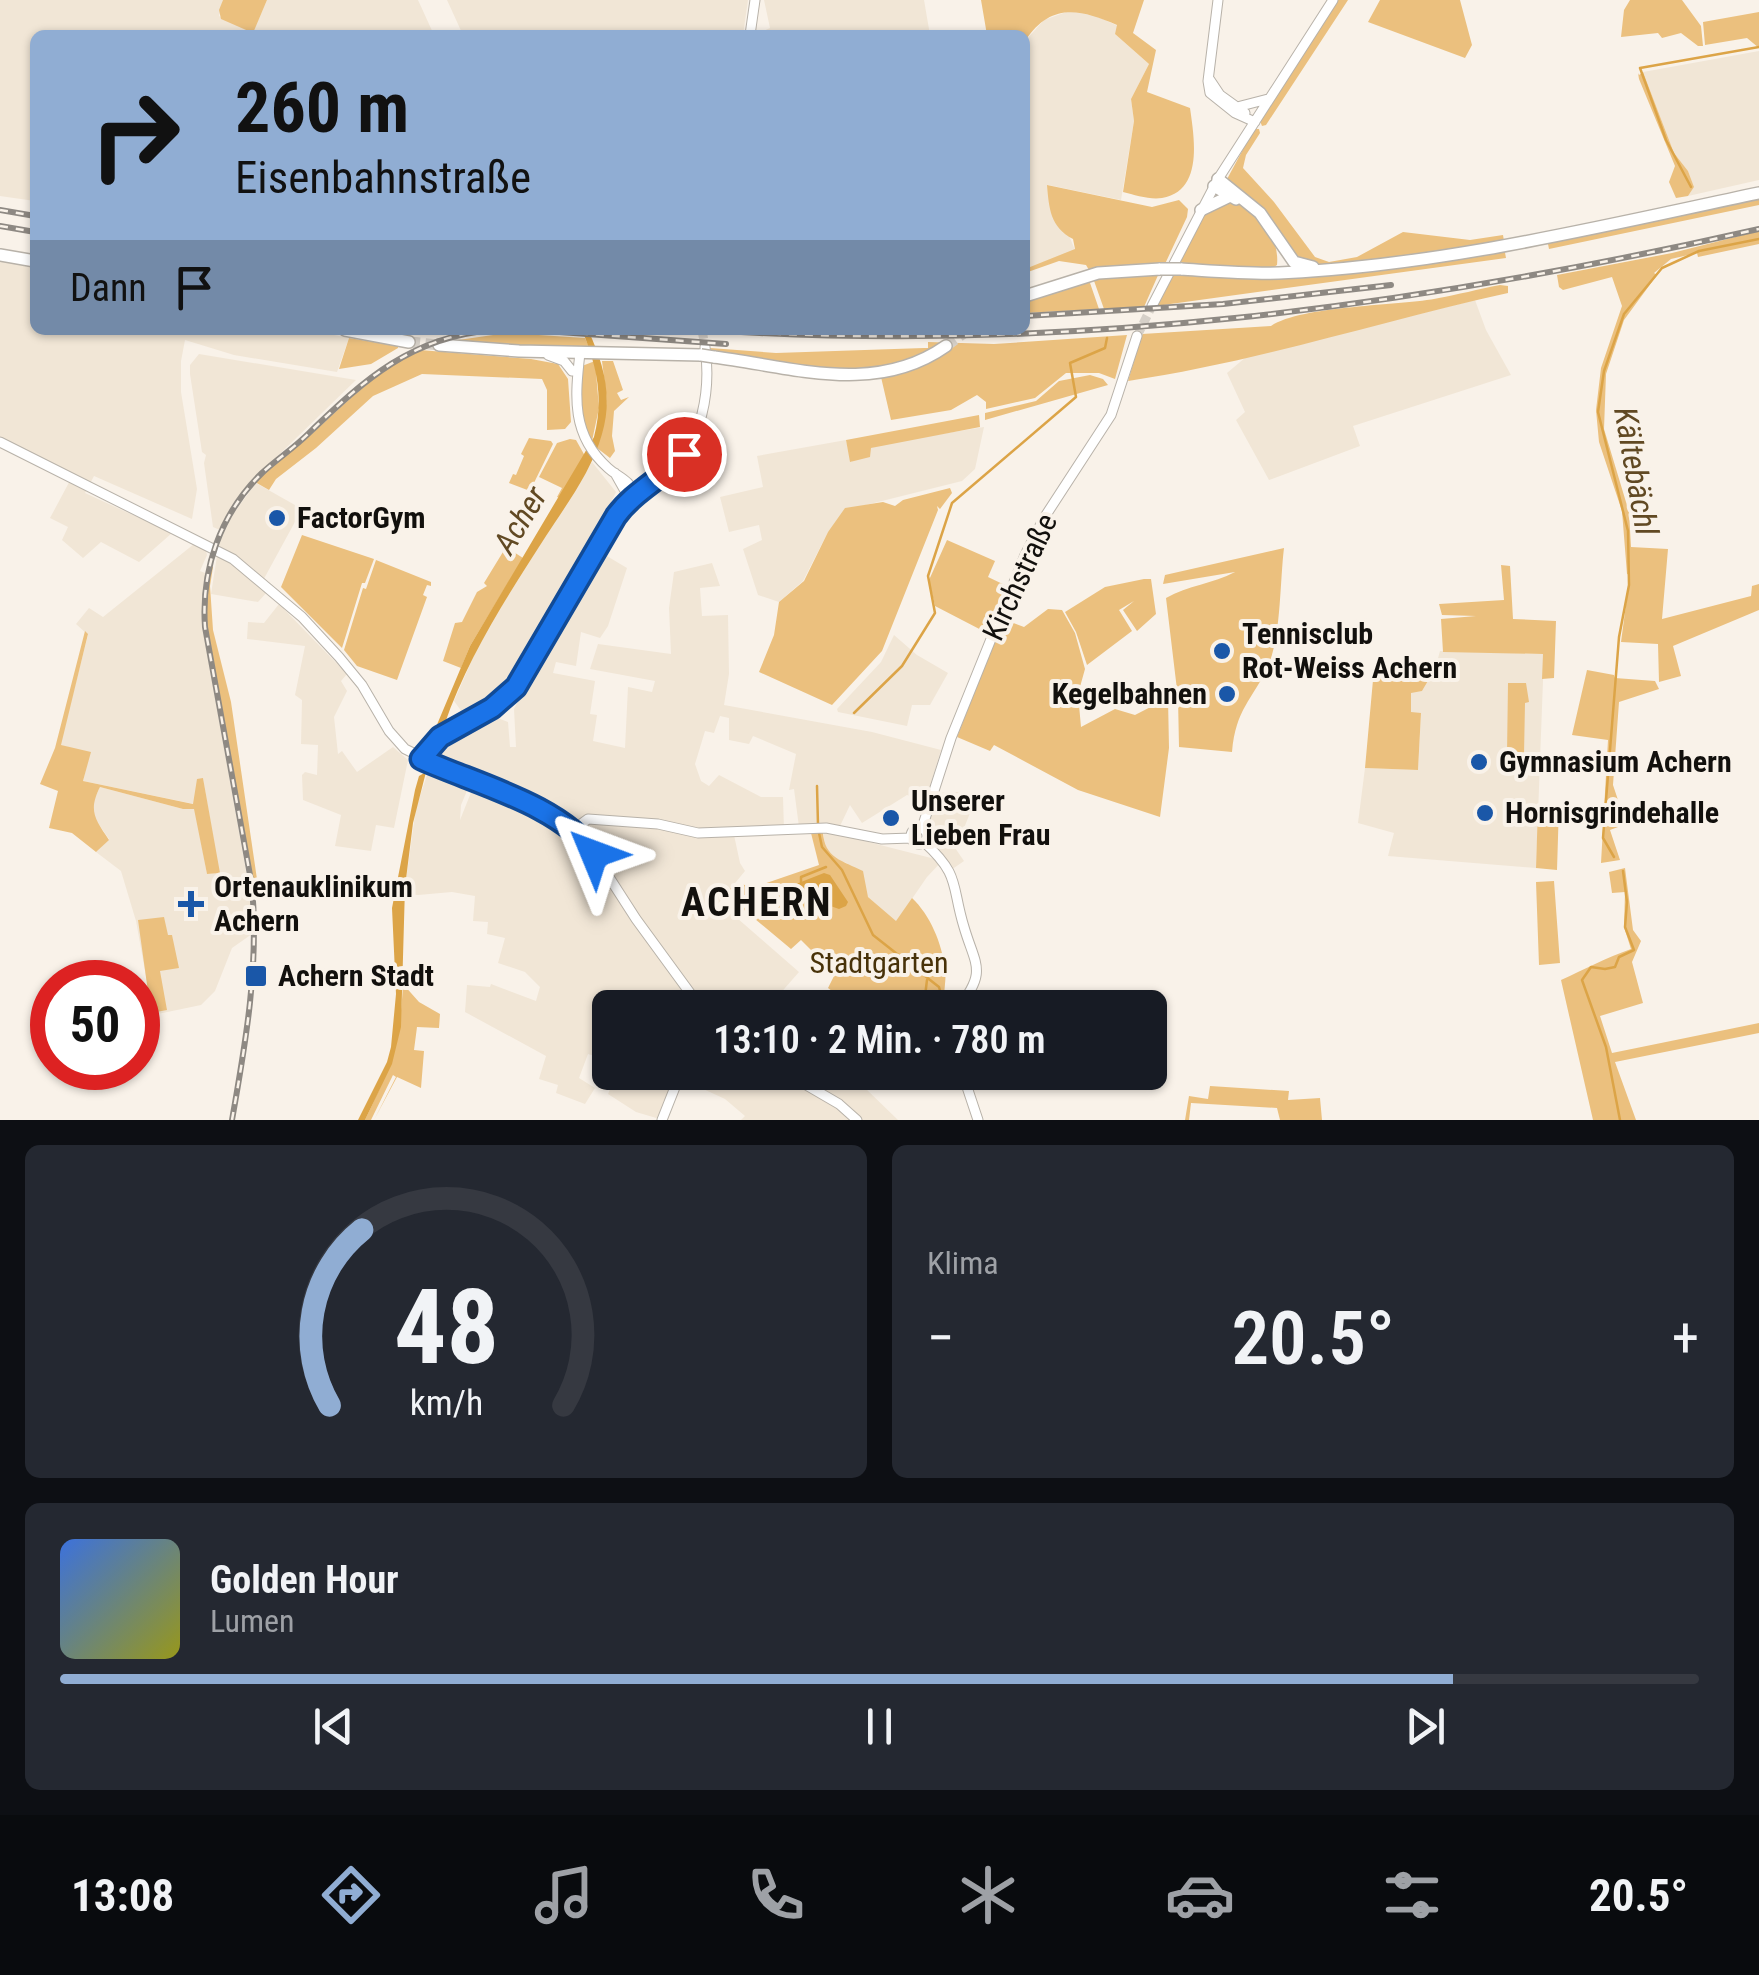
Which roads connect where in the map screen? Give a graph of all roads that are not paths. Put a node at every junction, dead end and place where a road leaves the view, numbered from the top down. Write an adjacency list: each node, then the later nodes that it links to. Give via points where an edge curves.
1 (755, 0): 4 (street)
2 (1218, 0): 6 (street, via 1209,74)
3 (1333, 0): 5 (street)
4 (751, 30)
5 (1270, 98): 6 (street); 7 (street)
6 (1236, 110): 7 (street); 8 (street)
7 (1255, 122): 8 (street)
8 (1242, 142): 9 (street)
9 (1216, 183): 11 (main road); 12 (main road); 13 (street)
10 (1759, 192): 18 (main road, via 1464,250)
11 (1228, 197): 12 (main road); 13 (main road)
12 (1246, 203): 14 (main road)
13 (1201, 210): 21 (street)
14 (1279, 240): 16 (main road); 19 (main road)
15 (0, 255): 17 (main road)
16 (1288, 256): 18 (main road); 19 (main road)
17 (30, 260)
18 (1322, 270): 19 (main road)
19 (1284, 273): 20 (main road, bridge, via 1098,273)
20 (1030, 294)
21 (1152, 306)
22 (371, 335): 24 (main road)
23 (1138, 336): 34 (street, Kirchstraße, via 1111,414 1026,555 950,738)
24 (409, 342)
25 (439, 345): 27 (main road)
26 (946, 346): 29 (main road, via 909,366 864,376)
27 (541, 352): 28 (main road); 30 (street, via 562,360)
28 (595, 353): 29 (main road); 30 (street)
29 (707, 353): 32 (street, via 705,402 691,438)
30 (573, 376): 32 (street, via 584,436)
31 (0, 442): 33 (street, via 233,559 316,632 354,674 393,736)
32 (634, 495): 33 (street, via 608,527 516,687 440,737)
33 (421, 759): 35 (street)
34 (922, 828): 36 (street); 37 (street)
35 (573, 830): 36 (street, via 588,818 714,834 818,828); 38 (street)
36 (911, 838): 37 (street)
37 (924, 842): 39 (street, via 959,897 976,954)
38 (687, 990)
39 (972, 990)
40 (674, 1090): 43 (street)
41 (815, 1090): 44 (street)
42 (968, 1090): 45 (street)
43 (662, 1120)
44 (858, 1120)
45 (978, 1120)

